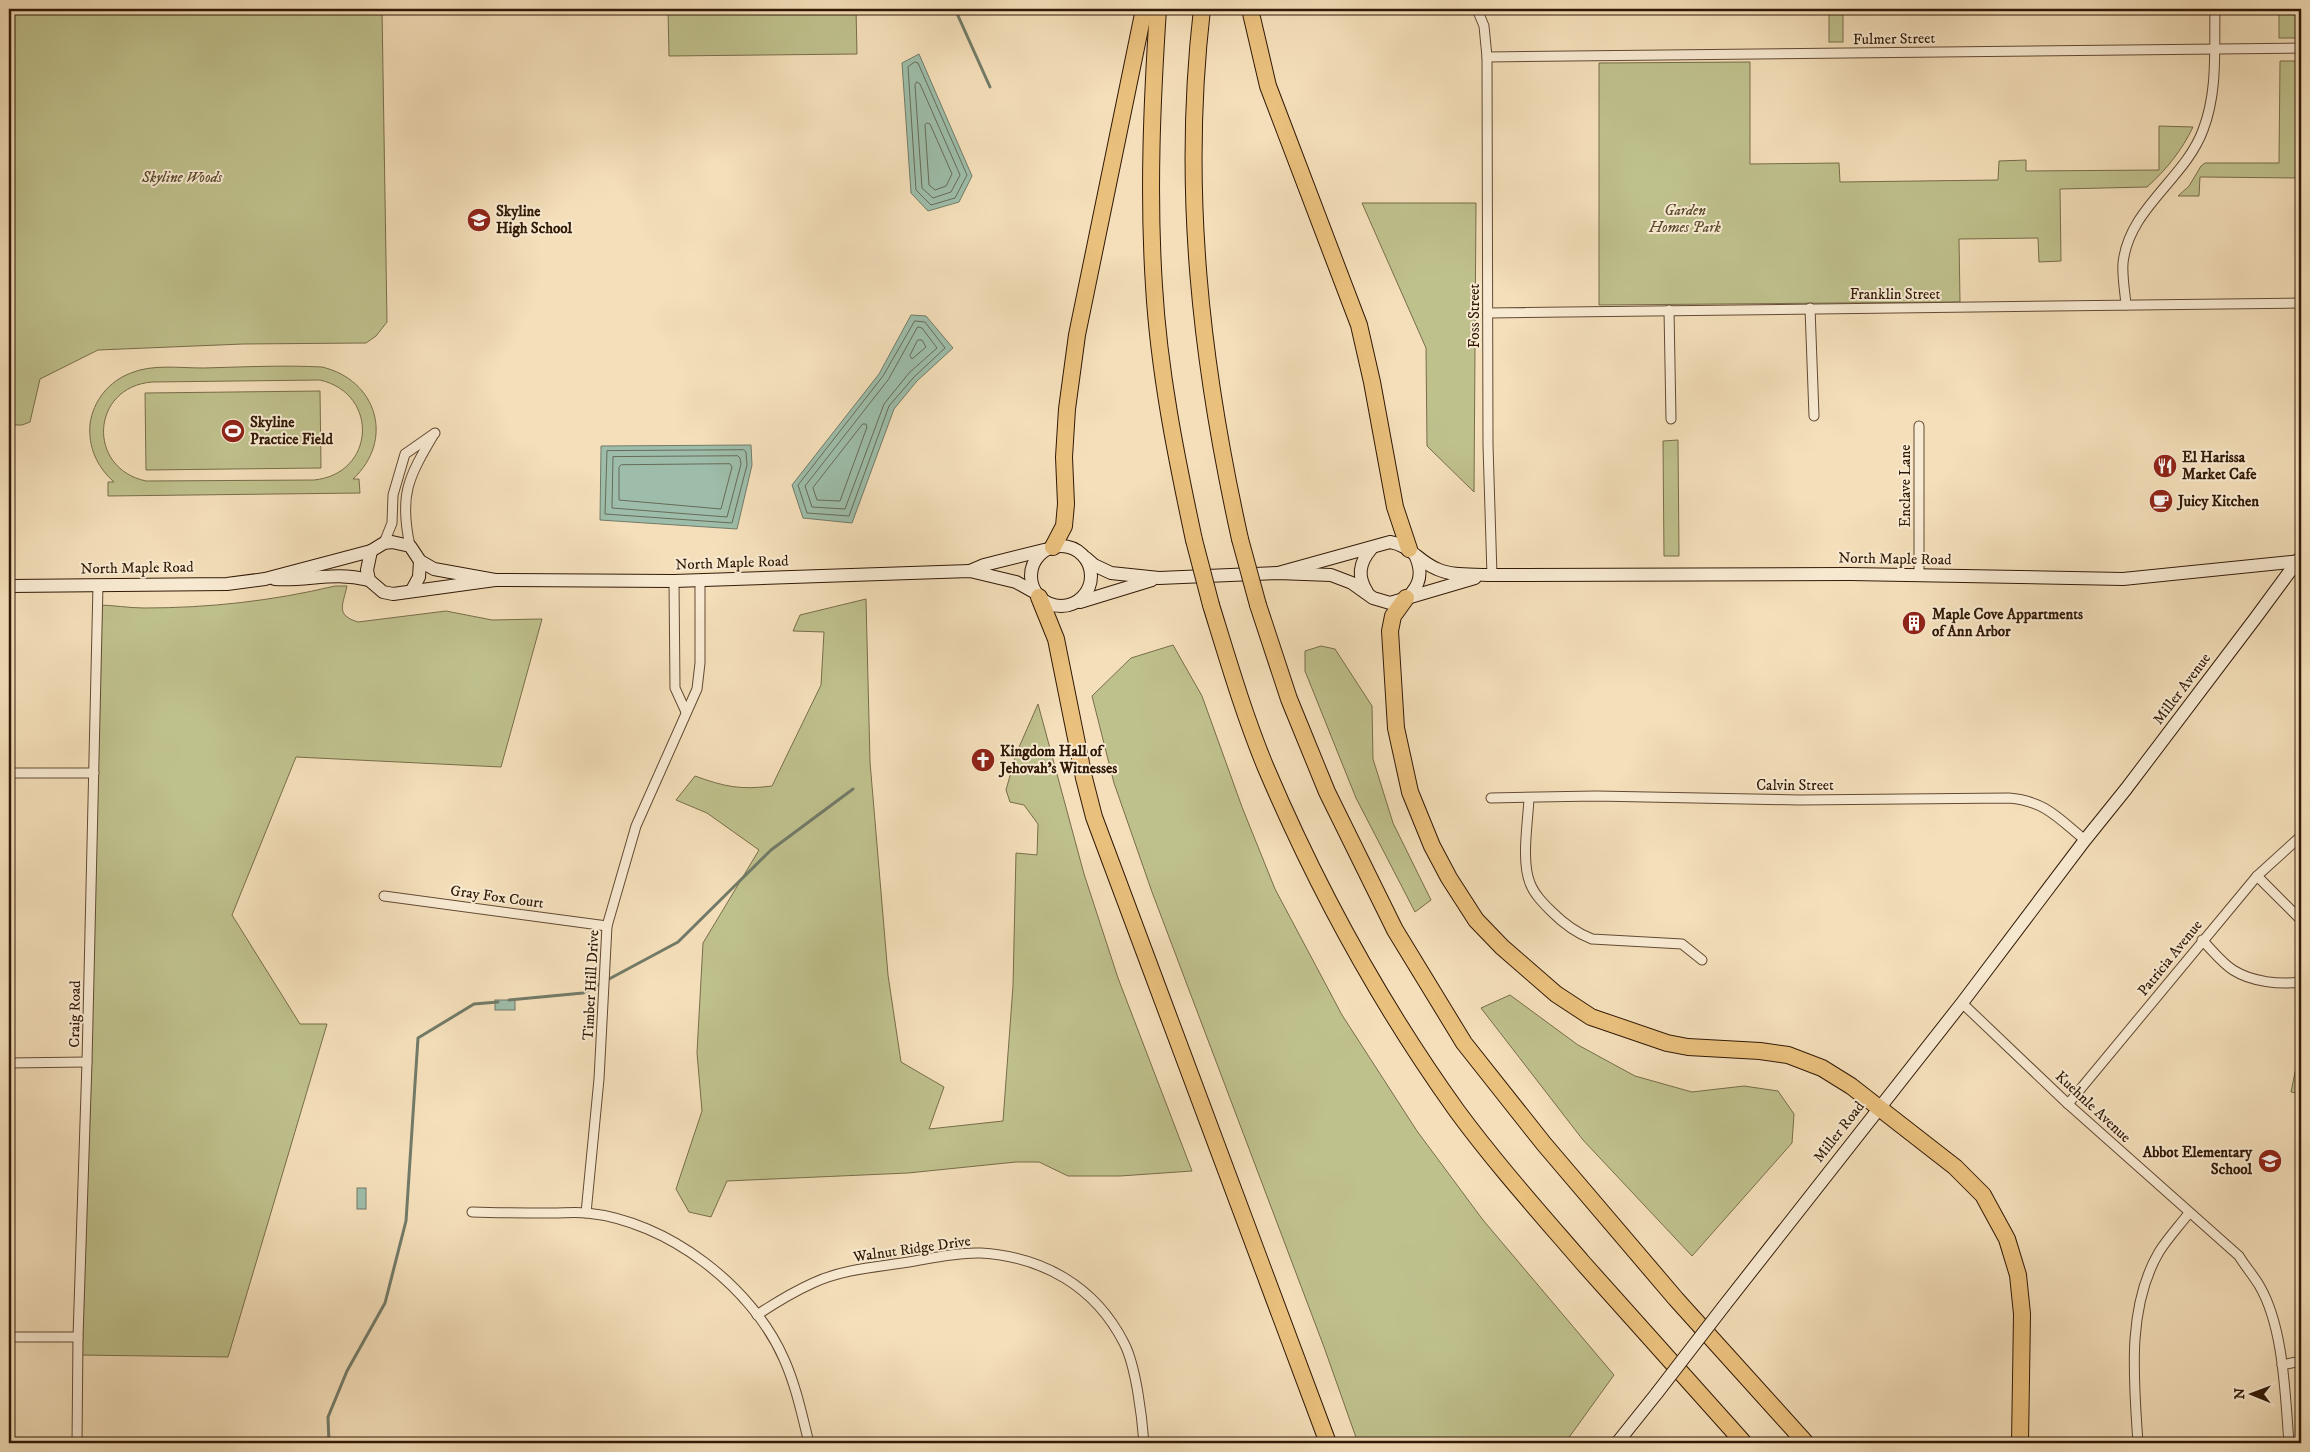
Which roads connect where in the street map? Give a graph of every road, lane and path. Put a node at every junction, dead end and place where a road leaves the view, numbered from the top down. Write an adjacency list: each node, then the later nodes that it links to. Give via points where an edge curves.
1 (1144, 9): 20 (highway, via 1077,335 1067,410 1064,526)
2 (1158, 9): 76 (highway, bridge, via 1150,204 1159,345 1172,436 1211,605 1230,669 1269,774 1361,961 1401,1028 1458,1112 1521,1192)
3 (1202, 9): 77 (highway, bridge, via 1196,56 1194,118 1196,251 1202,330 1240,540 1258,605 1301,732 1335,810 1395,930 1464,1043 1676,1299)
4 (1250, 9): 23 (highway, via 1268,86 1359,325 1395,507)
5 (1477, 9): 9 (street, Foss Street, via 1484,26)
6 (2214, 9): 8 (street)
7 (2301, 48): 8 (street, Fulmer Street)
8 (2214, 49): 9 (street, Fulmer Street); 11 (street, via 2215,77 2203,131 2189,158 2146,209 2131,237 2123,263)
9 (1488, 58): 14 (street, Foss Street)
10 (2301, 303): 11 (street, Franklin Street)
11 (2126, 305): 12 (street, Franklin Street)
12 (1810, 308): 13 (street, Franklin Street); 15 (street)
13 (1669, 310): 14 (street, Franklin Street); 16 (street)
14 (1488, 314): 29 (street, Foss Street)
15 (1814, 416)
16 (1671, 419)
17 (1919, 426): 30 (street, Enclave Lane)
18 (384, 543): 19 (main road); 19 (street, via 392,523 393,495 405,454 435,433 414,470 406,492 405,523); 22 (main road)
19 (410, 546): 26 (main road)
20 (1051, 548): 24 (main road, via 1071,547); 27 (main road, North Maple Road); 41 (main road, via 1036,560 1032,568)
21 (1371, 548): 23 (main road, North Maple Road, via 1390,542 1400,544); 28 (main road, North Maple Road); 40 (main road, via 1361,565 1362,584)
22 (371, 551): 32 (main road, North Maple Road); 33 (main road, via 367,570)
23 (1413, 553): 29 (main road, North Maple Road, via 1428,565 1446,572); 42 (main road, via 1420,574 1419,583)
24 (1086, 558): 31 (main road, North Maple Road, via 1111,573); 43 (main road, via 1092,577 1088,592)
25 (2300, 559): 30 (main road, North Maple Road, via 2122,579); 50 (main road, Miller Avenue)
26 (420, 560): 34 (main road, North Maple Road, via 434,570); 39 (main road, via 419,577)
27 (970, 571): 35 (main road, North Maple Road); 41 (main road, North Maple Road, via 1016,582)
28 (1278, 573): 31 (main road, North Maple Road); 40 (main road, North Maple Road, via 1331,575)
29 (1490, 575): 30 (main road, North Maple Road); 42 (main road, North Maple Road)
30 (1919, 575)
31 (1159, 578): 43 (main road, North Maple Road)
32 (266, 579): 33 (main road, North Maple Road, via 295,580 335,574); 37 (main road, North Maple Road, via 227,584)
33 (369, 580): 39 (main road, via 383,592 393,594)
34 (496, 580): 36 (main road, North Maple Road); 39 (main road, North Maple Road)
35 (700, 580): 36 (main road, North Maple Road); 44 (street, Timber Hill Drive, via 700,663 697,689)
36 (674, 581): 44 (street, via 675,688)
37 (98, 585): 38 (main road, North Maple Road); 46 (street, Craig Road)
38 (9, 586)
39 (412, 590)
40 (1367, 592): 42 (main road, North Maple Road, via 1381,602 1398,602)
41 (1037, 595): 43 (main road, via 1057,607); 74 (highway, via 1056,639 1094,817)
42 (1407, 598): 62 (highway, via 1393,616 1390,631 1396,728 1410,792 1419,816 1450,878 1476,920 1526,969 1591,1017 1688,1047 1760,1051 1802,1060 1822,1068)
43 (1078, 603)
44 (686, 712): 54 (street, Timber Hill Drive, via 636,826)
45 (9, 773): 46 (street)
46 (94, 774): 59 (street, Craig Road)
47 (1491, 798): 48 (street, Calvin Street)
48 (1529, 798): 50 (street, Calvin Street, via 2024,799 2045,807); 56 (street, via 1526,857 1530,883 1539,899 1557,918 1592,939 1682,944)
49 (2301, 836): 51 (street, Patricia Avenue)
50 (2085, 840): 58 (main road, Miller Road)
51 (2257, 876): 53 (street); 55 (street, Patricia Avenue)
52 (384, 896): 54 (street, Gray Fox Court)
53 (2301, 920)
54 (607, 926): 64 (street, Timber Hill Drive, via 599,1079)
55 (2202, 940): 57 (street, via 2232,970 2251,978 2287,984); 61 (street, Patricia Avenue)
56 (1702, 960)
57 (2301, 982)
58 (1962, 1003): 61 (street, Kuehnle Avenue); 62 (main road, Miller Road)
59 (87, 1062): 60 (street); 68 (street, Craig Road)
60 (9, 1063)
61 (2068, 1104): 65 (street, Kuehnle Avenue)
62 (1878, 1107): 75 (main road, Miller Road, bridge); 78 (highway, via 1955,1167 1983,1196 2007,1238 2018,1275 2022,1314)
63 (472, 1212): 64 (street)
64 (586, 1213): 66 (street, via 645,1229 685,1249 730,1284)
65 (2189, 1213): 70 (street, Kuehnle Avenue, via 2239,1256 2260,1286 2274,1322); 79 (street, via 2159,1253 2146,1284 2137,1322 2135,1386)
66 (757, 1315): 72 (street, via 784,1358); 73 (street, Walnut Ridge Drive, via 815,1282 848,1272 938,1257 979,1253 1013,1257 1049,1268 1078,1285 1104,1313 1124,1344 1135,1382)
67 (9, 1337): 68 (street)
68 (78, 1337): 71 (street, Craig Road)
69 (2301, 1361): 70 (street)
70 (2282, 1365): 80 (street, Kuehnle Avenue)
71 (77, 1443)
72 (809, 1443)
73 (1144, 1443)
74 (1328, 1443)
75 (1617, 1443)
76 (1744, 1443)
77 (1806, 1443)
78 (2020, 1443)
79 (2138, 1443)
80 (2289, 1443)

